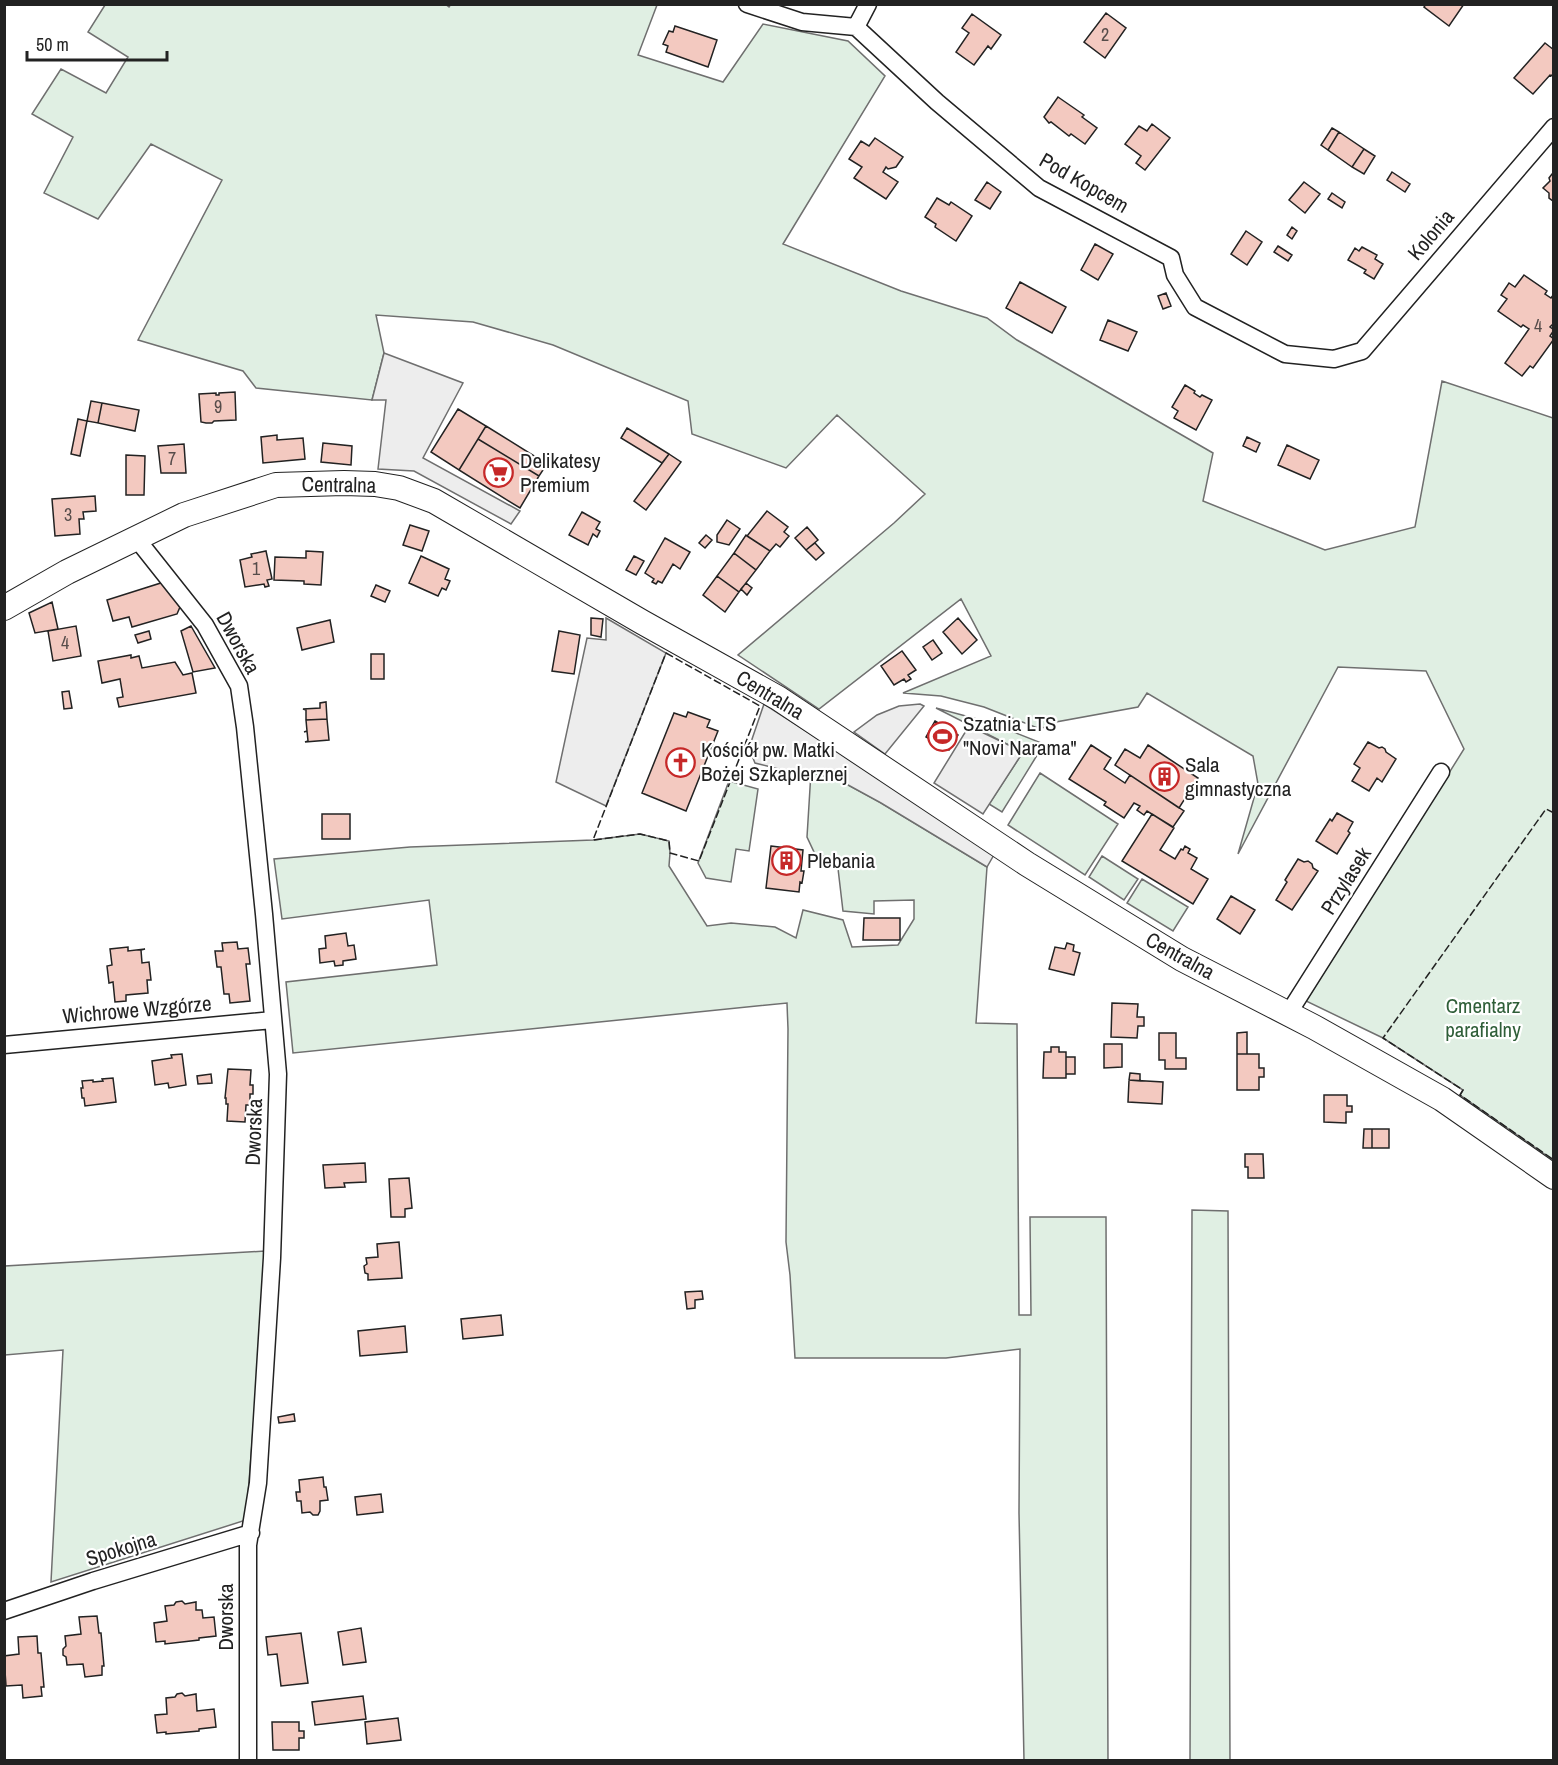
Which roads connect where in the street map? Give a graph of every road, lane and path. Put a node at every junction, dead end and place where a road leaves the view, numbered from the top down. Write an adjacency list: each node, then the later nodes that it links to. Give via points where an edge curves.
1 (747, 4): 3 (street, via 802,21)
2 (868, 4): 3 (street)
3 (856, 27): 5 (street, Pod Kopcem, via 1039,188 1171,258 1175,275 1194,307 1285,354)
4 (1554, 127): 5 (street, Kolonia, via 1362,351)
5 (1334, 359)
6 (136, 538): 7 (street, Centralna); 9 (street, Centralna, via 184,514 276,485 375,484 434,501 778,698 1027,864 1182,959); 10 (street, Dworska, via 205,625 238,686)
7 (4, 608)
8 (1441, 772): 9 (street, Przylasek)
9 (1288, 1014): 12 (street, Centralna, via 1442,1099)
10 (273, 1020): 11 (street, Wichrowe Wzgórze); 13 (street, Dworska, via 278,1074 272,1258 258,1483)
11 (4, 1045)
12 (1554, 1177)
13 (251, 1533): 14 (street, Spokojna); 15 (street, Dworska)
14 (4, 1611)
15 (248, 1761)

